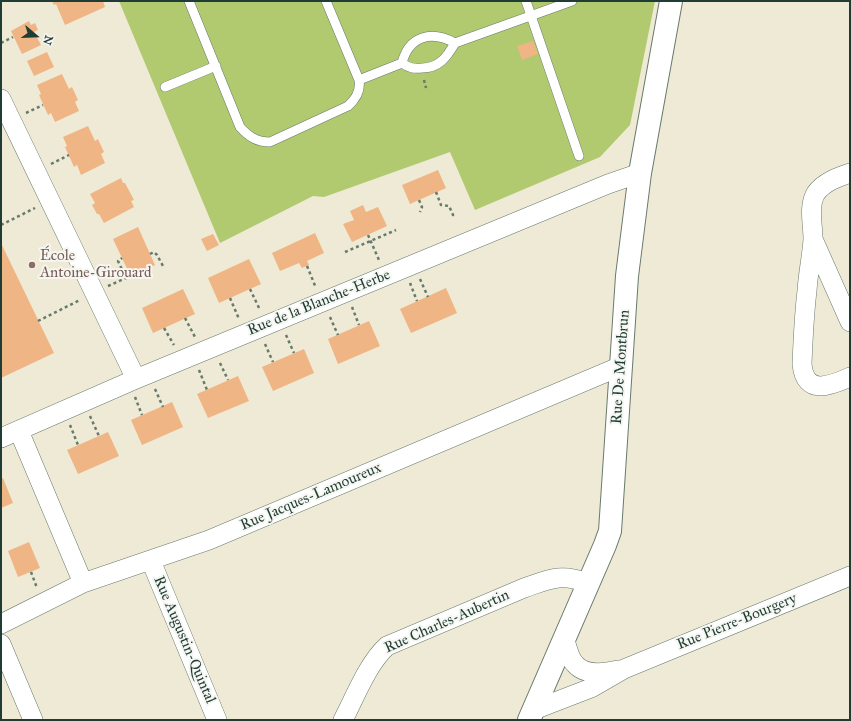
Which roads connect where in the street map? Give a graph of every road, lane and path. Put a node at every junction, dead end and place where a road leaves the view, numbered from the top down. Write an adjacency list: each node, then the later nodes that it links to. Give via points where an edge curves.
1 (189, 1): 11 (lane)
2 (326, 1): 12 (lane)
3 (526, 1): 6 (lane)
4 (572, 1): 6 (lane)
5 (671, 1): 21 (street, Rue De Montbrun)
6 (531, 16): 9 (lane); 18 (lane)
7 (13, 37): 8 (path)
8 (1, 43)
9 (455, 43): 10 (lane, via 445,58 432,67 414,69); 10 (lane, via 442,37 427,36 413,43)
10 (402, 63): 12 (lane)
11 (216, 66): 12 (lane, via 240,127 255,140 263,142 270,142 348,106 359,92); 13 (lane)
12 (359, 80)
13 (165, 87)
14 (1, 99): 68 (street)
15 (43, 104): 16 (path)
16 (21, 116)
17 (69, 156): 19 (path)
18 (579, 156)
19 (45, 167)
20 (850, 172): 30 (street, via 831,180 816,193 812,212)
21 (640, 173): 65 (street, Rue De Montbrun, via 627,276); 68 (street, Rue de la Blanche-Herbe, via 601,187)
22 (436, 192): 26 (path, via 441,204 449,206 453,215)
23 (419, 200): 25 (path, via 422,207)
24 (39, 206): 27 (path)
25 (420, 212)
26 (457, 215)
27 (1, 225)
28 (396, 230): 31 (path)
29 (368, 235): 31 (path)
30 (813, 239): 52 (street); 66 (street, via 806,298 803,374 811,384 826,386)
31 (371, 242): 32 (path); 37 (path)
32 (346, 252)
33 (150, 254): 35 (path, via 154,252)
34 (122, 258): 40 (path, via 118,261 126,278)
35 (163, 266)
36 (306, 266): 42 (path)
37 (382, 266)
38 (418, 274): 43 (path)
39 (408, 278): 46 (path)
40 (103, 288)
41 (250, 289): 49 (path)
42 (318, 292)
43 (428, 297)
44 (84, 298): 51 (path)
45 (230, 298): 53 (path)
46 (418, 301)
47 (350, 302): 54 (path)
48 (328, 312): 57 (path)
49 (262, 316)
50 (185, 318): 59 (path)
51 (38, 321)
52 (850, 322)
53 (241, 324)
54 (360, 325)
55 (164, 328): 60 (path)
56 (284, 330): 61 (path)
57 (338, 335)
58 (263, 339): 63 (path)
59 (198, 342)
60 (177, 351)
61 (294, 353)
62 (218, 358): 67 (path)
63 (273, 362)
64 (198, 366): 69 (path)
65 (621, 366): 78 (street, Rue Jacques-Lamoureux, via 209,540); 82 (street, Rue De Montbrun, via 610,531)
66 (850, 377)
67 (228, 380)
68 (141, 386): 70 (path); 72 (path); 74 (street, Rue de la Blanche-Herbe)
69 (207, 390)
70 (163, 406)
71 (88, 412): 75 (path)
72 (142, 415)
73 (68, 420): 77 (path)
74 (19, 431): 76 (street, Rue de la Blanche-Herbe); 81 (street)
75 (99, 436)
76 (1, 438)
77 (78, 445)
78 (151, 561): 81 (street, Rue Jacques-Lamoureux); 90 (street, Rue Augustin-Quintal)
79 (31, 572): 83 (path)
80 (850, 576): 87 (street, Rue Pierre-Bourgery)
81 (84, 583): 84 (street, Rue Jacques-Lamoureux)
82 (588, 583): 85 (street, Rue De Montbrun); 91 (street, Rue Charles-Aubertin, via 562,577 544,581 387,646 373,663)
83 (39, 593)
84 (1, 624)
85 (564, 637): 87 (street, Rue Pierre-Bourgery, via 574,664 580,669 598,673); 88 (street, Rue De Montbrun)
86 (1, 644): 89 (street)
87 (624, 669): 88 (street, Rue Pierre-Bourgery, via 591,688)
88 (532, 715)
89 (33, 720)
90 (217, 720)
91 (343, 720)

